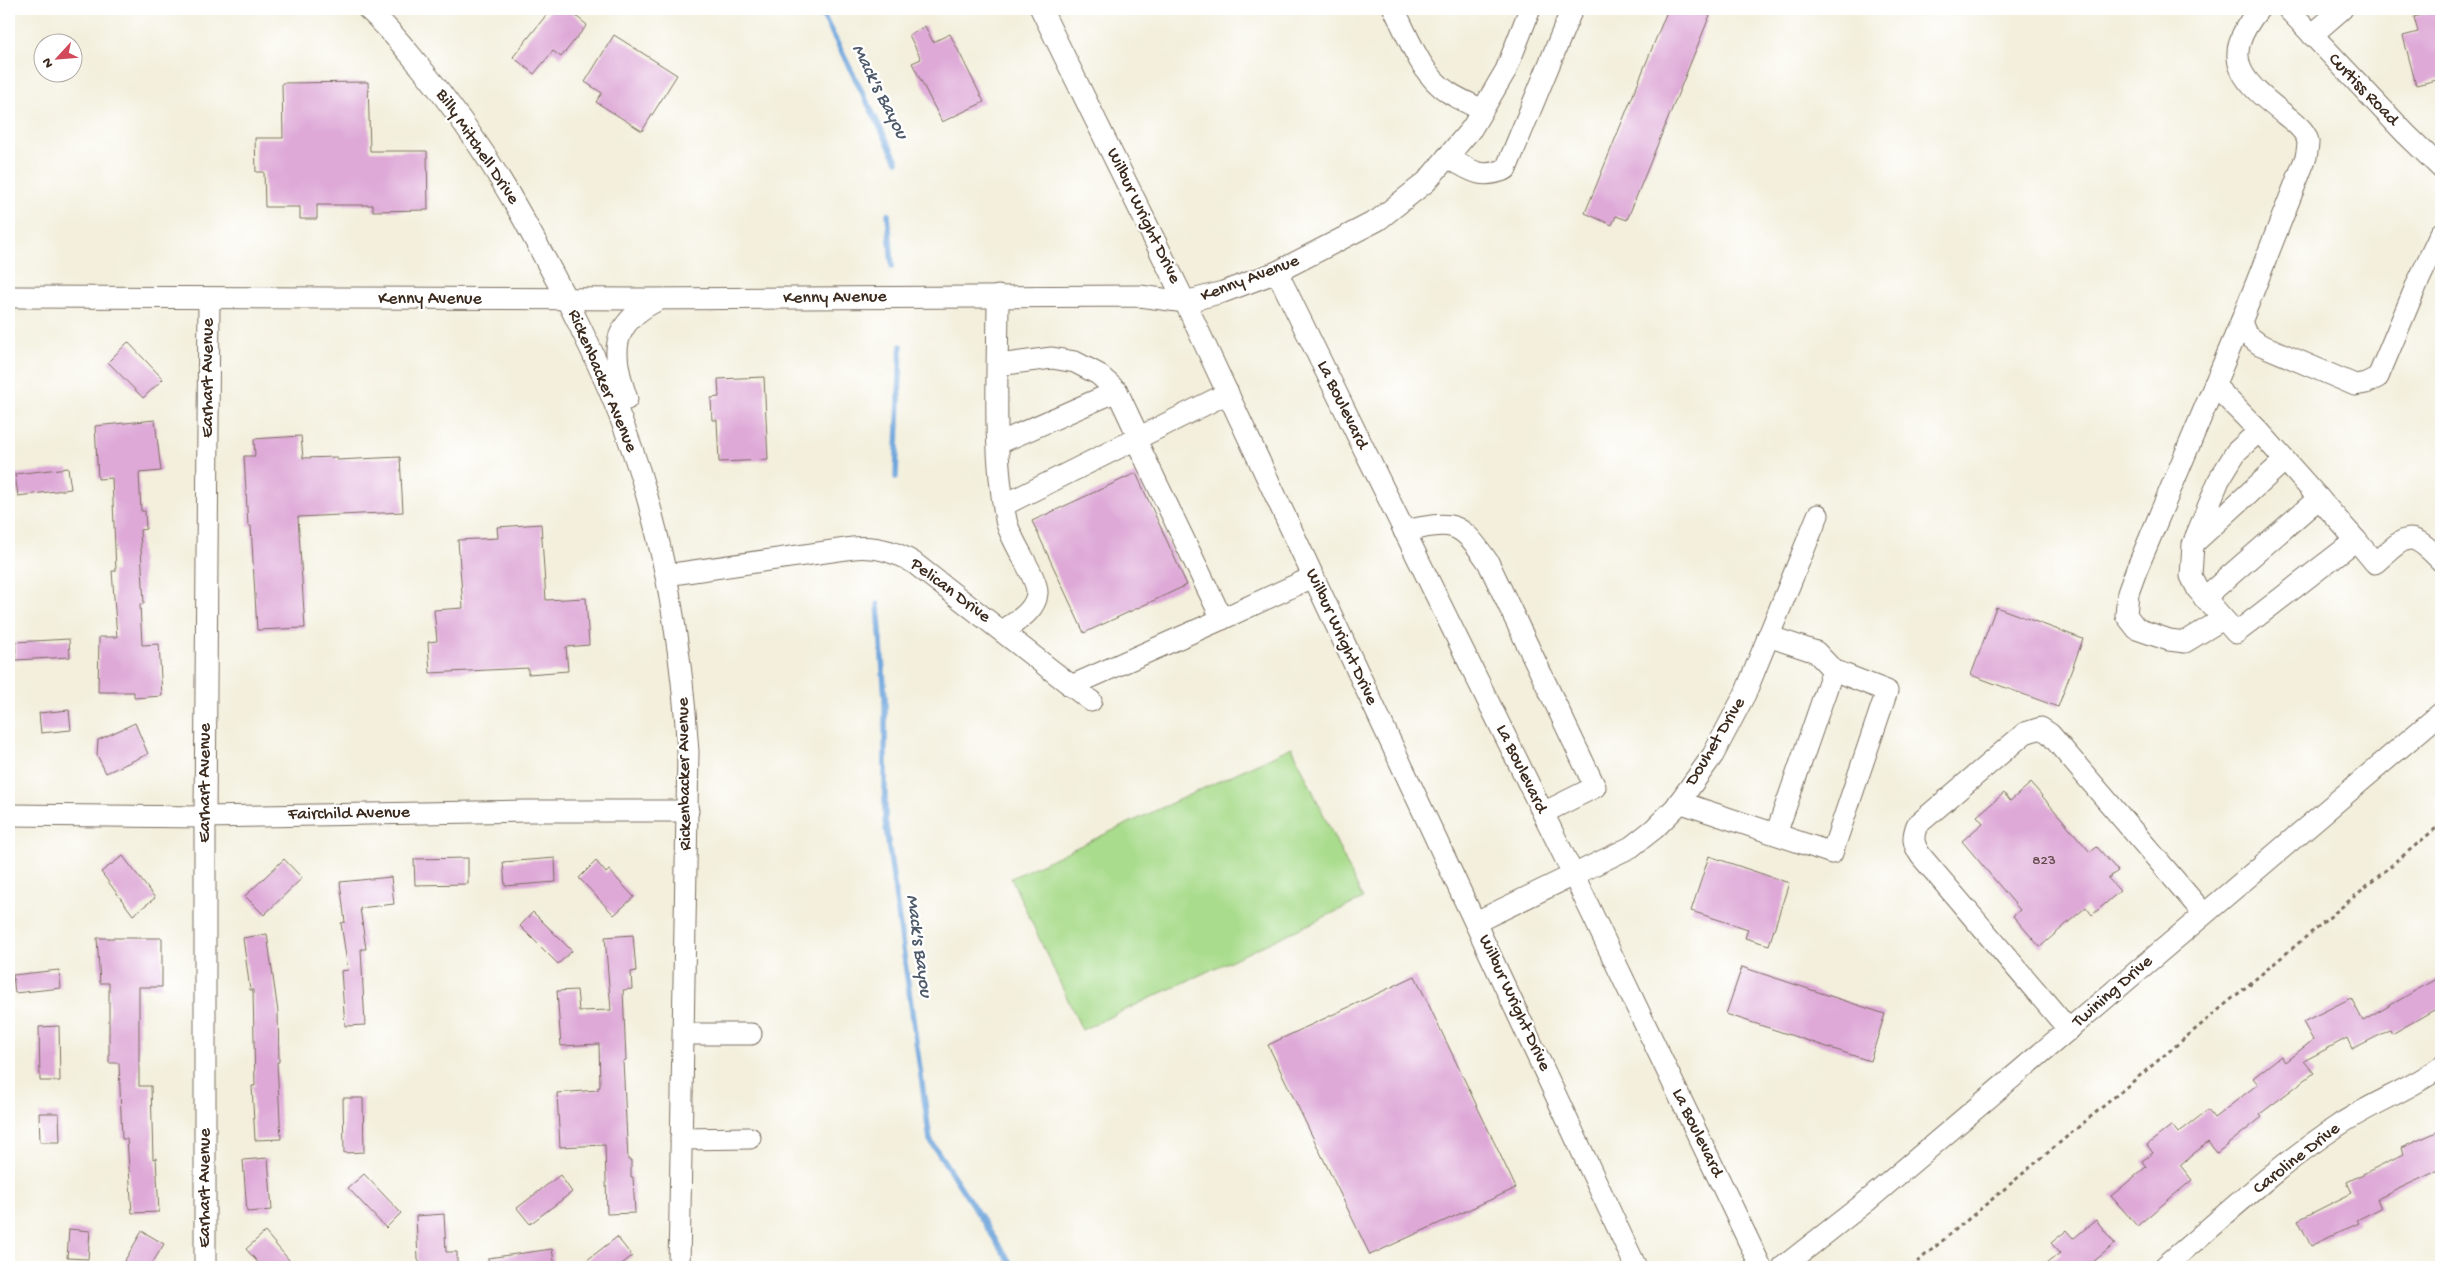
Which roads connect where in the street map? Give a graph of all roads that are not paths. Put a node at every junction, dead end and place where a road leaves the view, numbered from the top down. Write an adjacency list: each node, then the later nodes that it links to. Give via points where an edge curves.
1 (1041, 9): 20 (street, Wilbur Wright Drive)
2 (1394, 9): 10 (street, via 1417,55 1430,73 1447,92)
3 (1530, 9): 10 (street, Kenny Avenue, via 1506,70)
4 (1572, 9): 11 (street, via 1506,169 1494,174 1477,174)
5 (2258, 9): 21 (street, via 2240,38 2236,52 2238,68 2264,98 2302,129 2308,141 2306,157)
6 (2288, 9): 9 (street, Curtiss Road)
7 (2342, 9): 9 (street)
8 (371, 11): 18 (street, Billy Mitchell Drive, via 435,84 473,135 504,182)
9 (2312, 35): 12 (street, Curtiss Road)
10 (1482, 110): 11 (street, Kenny Avenue)
11 (1448, 157): 14 (street, Kenny Avenue, via 1426,182 1378,220)
12 (2441, 168)
13 (2441, 233): 21 (street, via 2378,377 2366,384 2355,385 2259,344 2246,334)
14 (1277, 272): 20 (street, Kenny Avenue); 34 (street, La Boulevard)
15 (998, 296): 19 (street, Kenny Avenue); 20 (street, Kenny Avenue, via 1140,296); 22 (street)
16 (9, 297): 17 (street, Kenny Avenue)
17 (209, 299): 18 (street, Kenny Avenue); 53 (street, Earhart Avenue)
18 (568, 299): 19 (street, Kenny Avenue); 29 (street, Rickenbacker Avenue)
19 (659, 299): 29 (street, via 630,318 617,344 617,371 634,418)
20 (1185, 302): 25 (street, Wilbur Wright Drive)
21 (2241, 322): 23 (street)
22 (998, 365): 24 (street, via 1052,358 1076,362 1098,374); 28 (street)
23 (2214, 385): 26 (street); 42 (street, via 2136,571 2128,593 2126,615 2137,629 2185,642)
24 (1117, 391): 27 (street); 28 (street)
25 (1228, 393): 27 (street); 39 (street, Wilbur Wright Drive)
26 (2259, 431): 30 (street); 36 (street, via 2236,452 2220,480)
27 (1137, 439): 32 (street); 41 (street)
28 (999, 443): 32 (street)
29 (630, 445): 38 (street, Rickenbacker Avenue, via 646,492)
30 (2285, 460): 31 (street); 36 (street)
31 (2319, 498): 35 (street); 40 (street)
32 (1004, 505): 43 (street, via 1007,523 1032,574 1037,592 1034,603 1025,614)
33 (1818, 515): 44 (street, Douhet Drive)
34 (1404, 531): 51 (street, La Boulevard); 51 (street, via 1428,526 1458,527 1472,538 1488,562 1595,787)
35 (2356, 540): 37 (street, via 2375,563 2400,541 2413,538 2422,542); 42 (street, via 2236,633)
36 (2193, 544): 40 (street, via 2190,576)
37 (2441, 561)
38 (666, 574): 43 (street, Pelican Drive, via 875,547 904,556); 50 (street, Rickenbacker Avenue, via 684,696)
39 (1313, 577): 41 (street); 57 (street, Wilbur Wright Drive)
40 (2204, 598): 42 (street)
41 (1222, 619): 46 (street)
42 (2223, 619)
43 (1002, 631): 46 (street, Pelican Drive)
44 (1768, 636): 45 (street, via 1816,652); 49 (street, Douhet Drive, via 1745,694 1713,755)
45 (1833, 670): 54 (street); 54 (street, via 1887,691 1832,853)
46 (1071, 686): 47 (street, Pelican Drive)
47 (1091, 701)
48 (2441, 713): 56 (street, Twining Drive)
49 (1679, 802): 54 (street); 55 (street, Douhet Drive, via 1654,829 1631,847)
50 (688, 811): 53 (street, Fairchild Avenue); 59 (street, Rickenbacker Avenue)
51 (1543, 813): 55 (street, La Boulevard)
52 (9, 816): 53 (street, Fairchild Avenue)
53 (205, 817): 64 (street, Earhart Avenue)
54 (1776, 834)
55 (1574, 876): 57 (street, Douhet Drive); 67 (street, La Boulevard)
56 (2204, 914): 58 (street, Twining Drive); 58 (street, via 2050,734 2041,728 2026,733 1917,825 1913,836 1920,856)
57 (1476, 922): 66 (street, Wilbur Wright Drive)
58 (2069, 1030): 68 (street, Twining Drive, via 1867,1201)
59 (684, 1034): 60 (street); 63 (street, Rickenbacker Avenue)
60 (751, 1034)
61 (2441, 1066): 69 (street, Caroline Drive, via 2338,1125)
62 (750, 1138): 63 (street)
63 (681, 1139): 65 (street, Rickenbacker Avenue)
64 (205, 1267)
65 (679, 1267)
66 (1636, 1267)
67 (1761, 1267)
68 (1783, 1267)
69 (2164, 1267)

